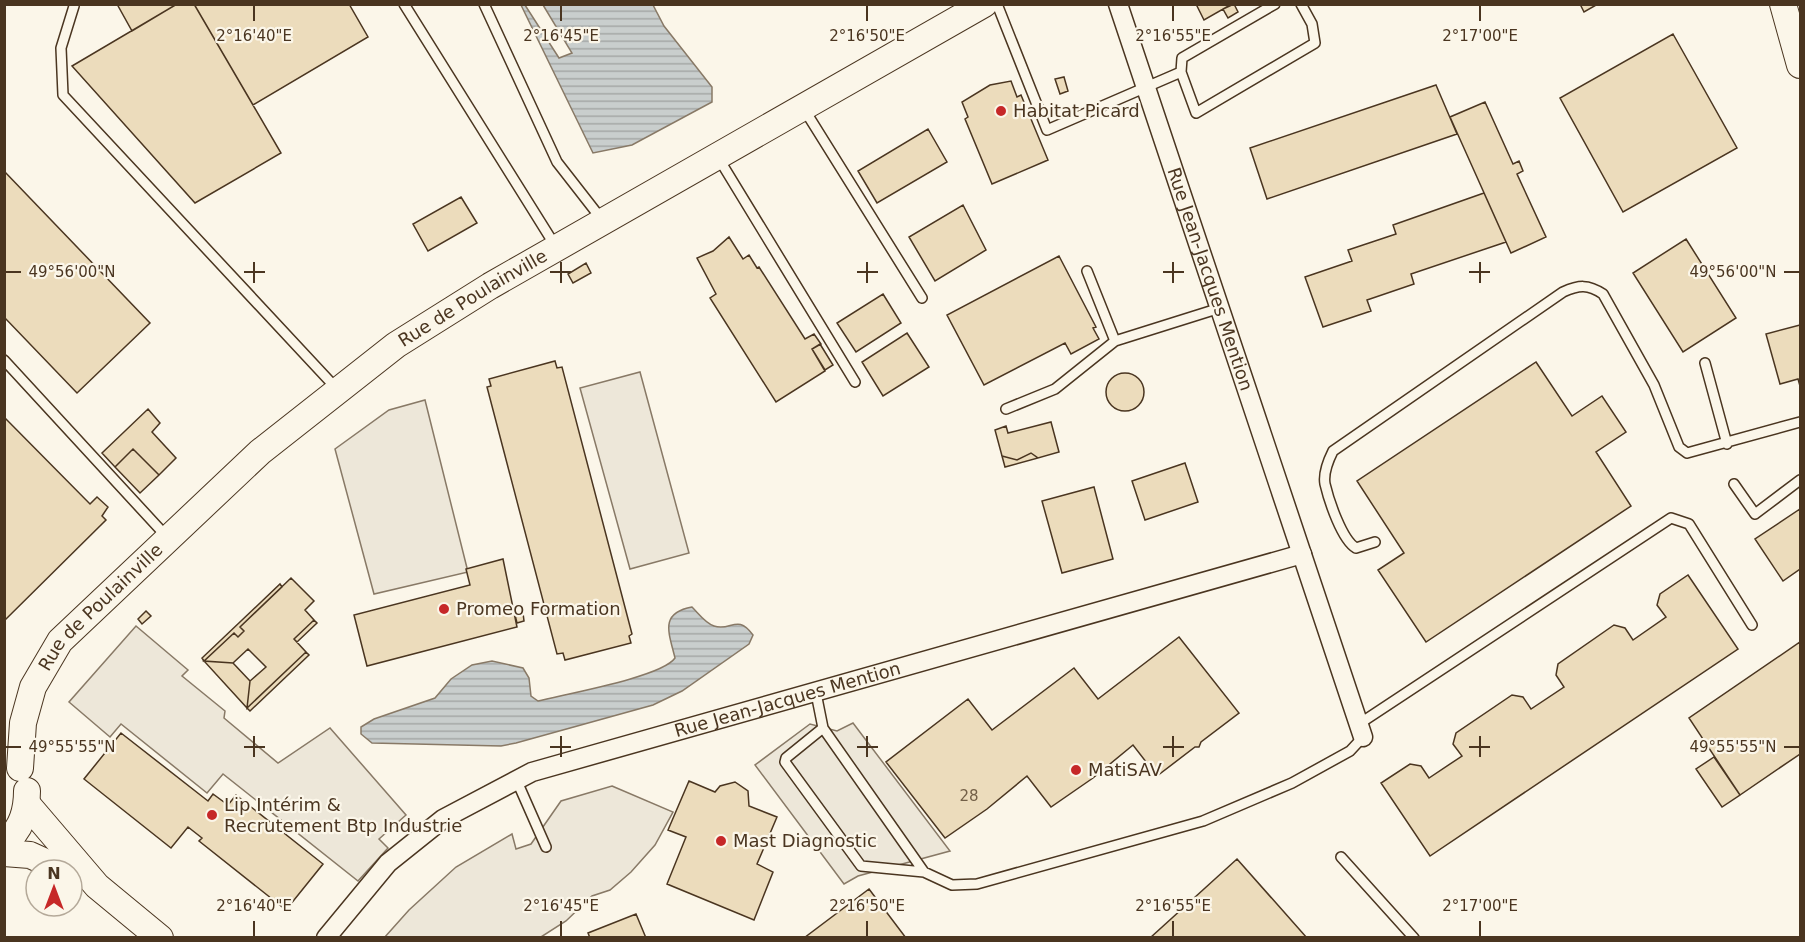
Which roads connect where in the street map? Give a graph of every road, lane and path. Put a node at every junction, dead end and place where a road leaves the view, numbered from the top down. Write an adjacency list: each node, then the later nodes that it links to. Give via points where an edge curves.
1 (404, 4): 16 (lane)
2 (484, 4): 15 (lane, via 557,162)
3 (984, 4): 13 (street, Rue de Poulainville)
4 (997, 4): 12 (lane, via 1047,130)
5 (1118, 4): 12 (street, Rue Jean-Jacques Mention)
6 (1275, 4): 11 (lane, via 1182,58)
7 (1301, 4): 11 (lane, via 1312,24 1315,43 1196,113)
8 (1783, 4): 10 (street)
9 (74, 6): 24 (lane, via 61,48 63,95)
10 (1800, 65)
11 (1181, 72): 12 (lane)
12 (1146, 88): 19 (street, Rue Jean-Jacques Mention)
13 (803, 107): 14 (street, Rue de Poulainville); 18 (lane)
14 (718, 157): 15 (street, Rue de Poulainville); 23 (lane)
15 (604, 222): 16 (street, Rue de Poulainville)
16 (557, 249): 24 (street, Rue de Poulainville, via 396,345)
17 (1087, 271): 20 (lane)
18 (922, 298)
19 (1220, 308): 20 (lane); 32 (street, Rue Jean-Jacques Mention)
20 (1115, 341): 25 (lane, via 1055,389)
21 (4, 360): 30 (lane, via 152,525)
22 (1705, 363): 27 (lane)
23 (855, 382)
24 (338, 391): 30 (street, Rue de Poulainville, via 260,452)
25 (1006, 409)
26 (1800, 422): 27 (lane)
27 (1727, 444): 31 (lane, via 1687,453 1679,447 1654,386 1603,294 1592,287 1578,286 1554,298 1333,451 1325,482 1344,536 1356,548)
28 (1800, 480): 29 (lane, via 1755,514)
29 (1734, 484)
30 (169, 539): 34 (street, Rue de Poulainville, via 60,641)
31 (1374, 542)
32 (1302, 554): 35 (street, Rue Jean-Jacques Mention); 38 (street, Rue Jean-Jacques Mention)
33 (1752, 625): 38 (lane, via 1689,524 1671,518)
34 (33, 687): 36 (street, Rue de Poulainville); 39 (street, Rue de Poulainville)
35 (816, 693): 37 (lane); 40 (street, Rue Jean-Jacques Mention)
36 (4, 713)
37 (823, 728): 47 (lane); 47 (lane, via 785,762 861,866)
38 (1361, 731): 47 (lane, via 1350,751 1293,783 1203,821 977,884 952,885)
39 (12, 759): 41 (street, Rue de Poulainville, via 27,792)
40 (516, 779): 43 (lane); 51 (street, Rue Jean-Jacques Mention, via 443,819 388,863)
41 (27, 804): 42 (street, via 21,824); 49 (street)
42 (4, 843)
43 (546, 847)
44 (4, 853): 46 (street)
45 (1341, 857): 52 (lane)
46 (37, 858)
47 (924, 872)
48 (84, 880): 49 (street)
49 (97, 886): 50 (street)
50 (160, 938)
51 (326, 938)
52 (1414, 938)

